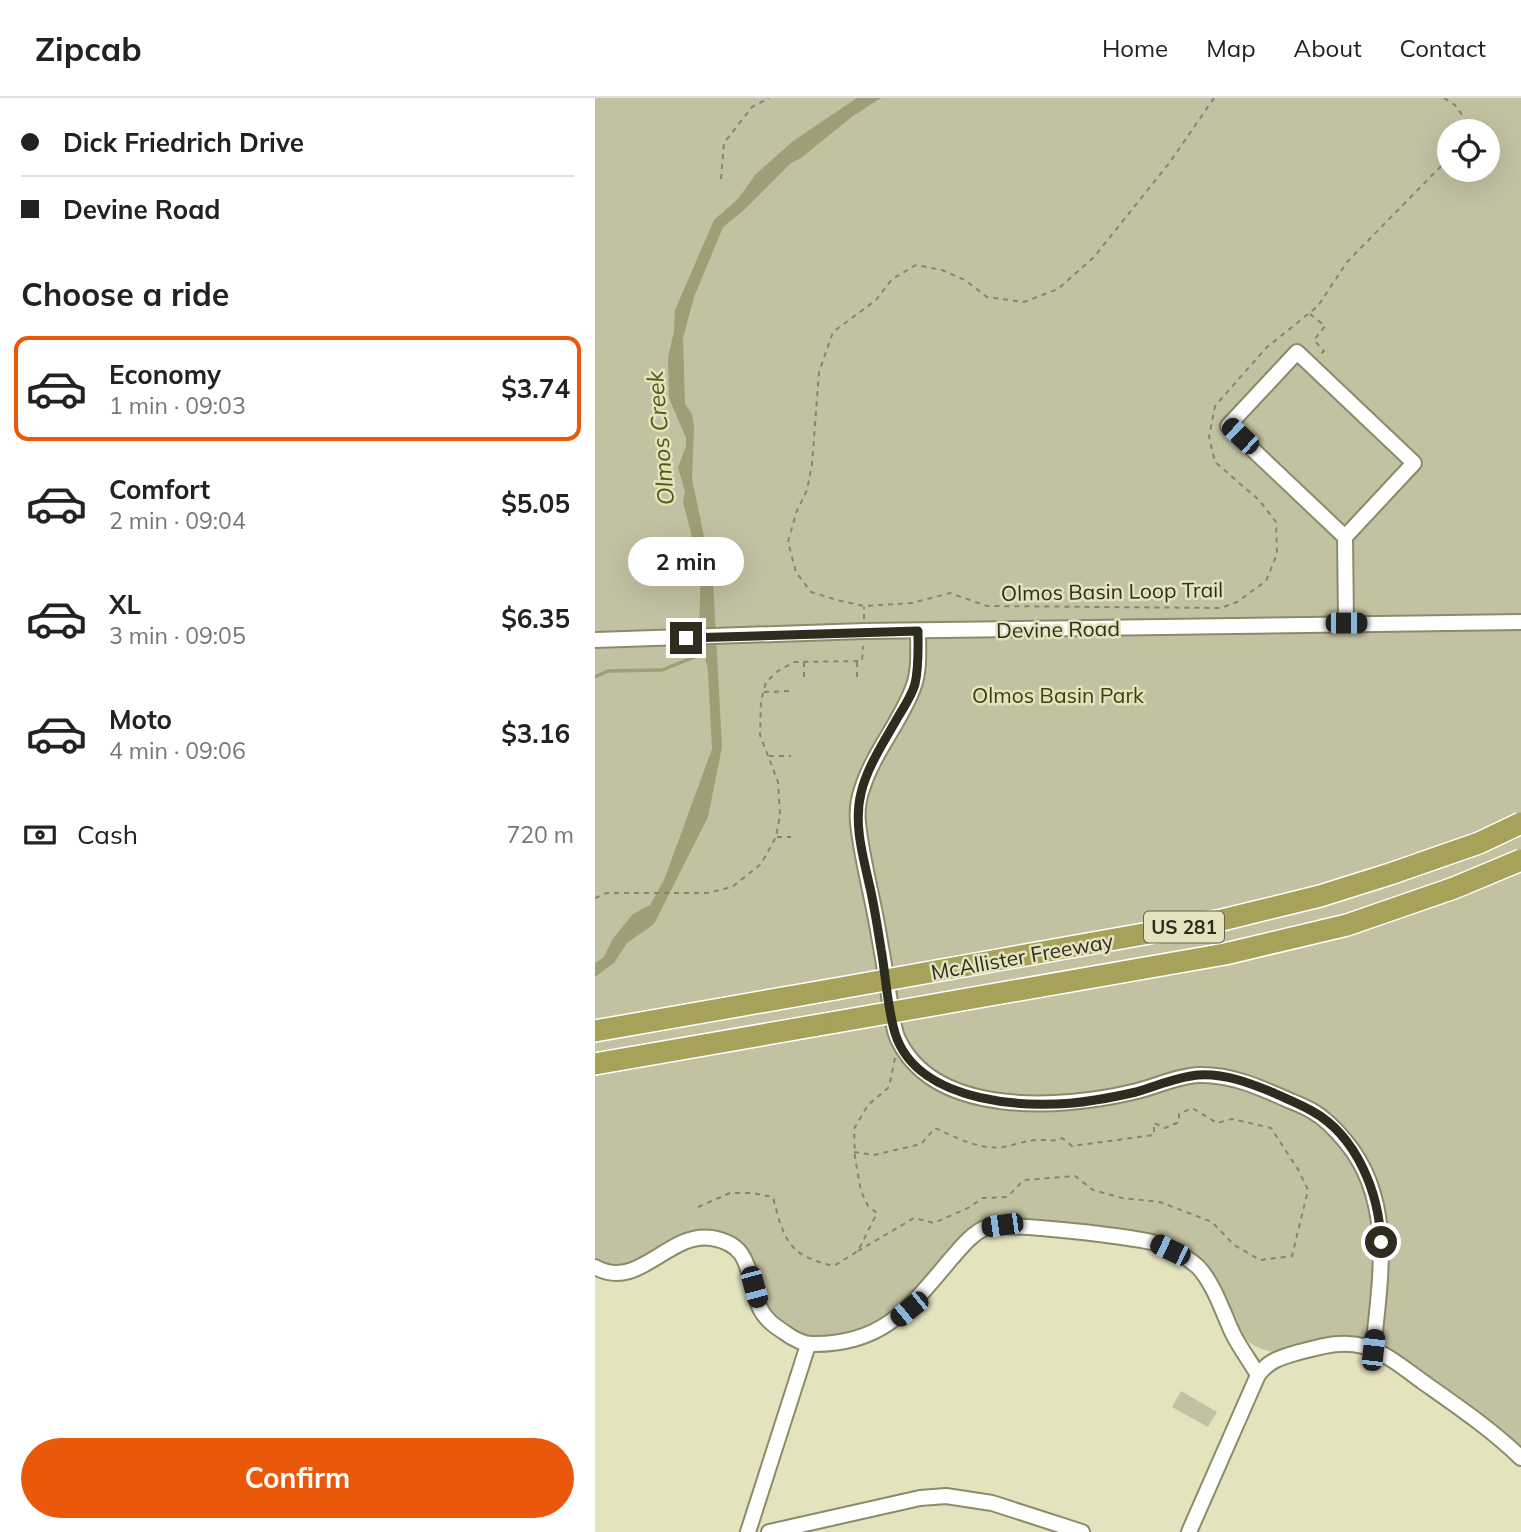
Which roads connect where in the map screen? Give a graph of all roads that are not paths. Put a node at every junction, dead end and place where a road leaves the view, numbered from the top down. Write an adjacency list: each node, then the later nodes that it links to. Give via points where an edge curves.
1 (1345, 537): 1 (street, via 1414,463 1297,352 1228,426); 3 (street)
2 (1521, 622): 3 (street, Devine Road)
3 (1346, 623): 4 (street, Devine Road)
4 (918, 631): 5 (street, Devine Road); 12 (street, via 914,686 864,783 858,813 895,1033 906,1055 946,1088 985,1098 1027,1103 1092,1101 1179,1078 1216,1075 1237,1079 1314,1112 1352,1149 1374,1195 1382,1256)
5 (595, 640)
6 (1521, 823): 8 (highway, McAllister Freeway / US 281, bridge, via 1390,874 1234,917)
7 (1521, 860): 9 (highway, McAllister Freeway / US 281, bridge, via 1347,925 1225,954)
8 (595, 1031)
9 (595, 1064)
10 (595, 1267): 11 (street, via 605,1273 626,1273 694,1238 732,1243 745,1258 759,1306 769,1322)
11 (808, 1345): 13 (street, via 855,1340 889,1325 909,1309 964,1243 985,1227 1002,1225 1156,1244 1182,1256 1205,1276); 15 (street)
12 (1373, 1350): 13 (street, via 1344,1343 1328,1345 1277,1358); 14 (street, via 1487,1428)
13 (1258, 1375): 18 (street)
14 (1521, 1458)
15 (748, 1532)
16 (769, 1532): 17 (street, via 946,1496 992,1503)
17 (1082, 1532)
18 (1189, 1532)

